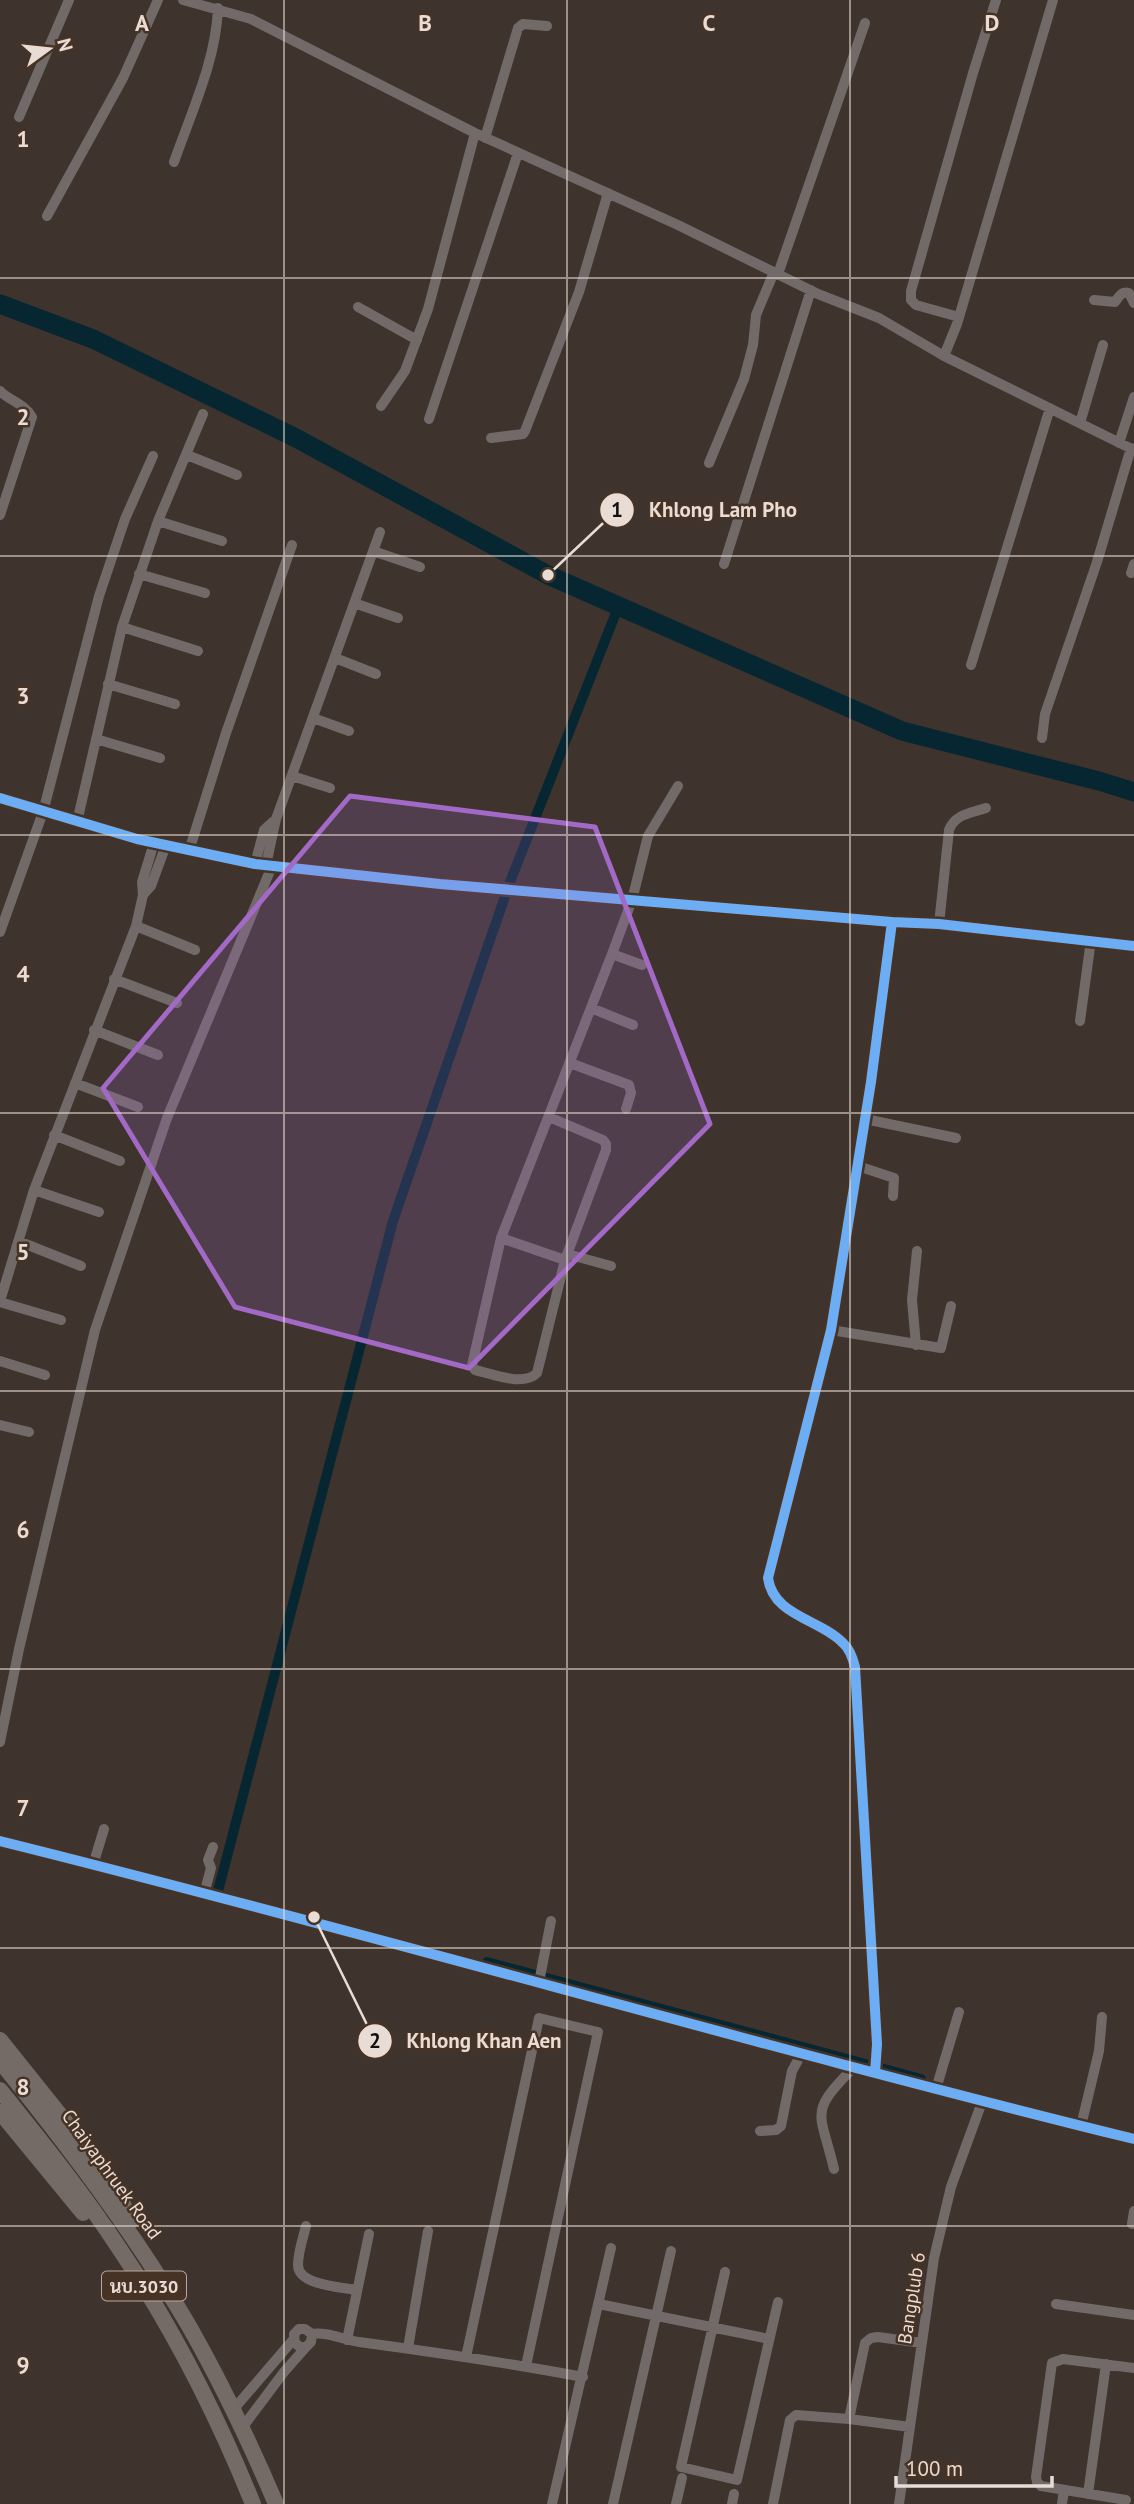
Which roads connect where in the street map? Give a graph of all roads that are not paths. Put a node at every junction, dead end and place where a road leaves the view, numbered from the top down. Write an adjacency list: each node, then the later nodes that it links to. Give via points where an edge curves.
1 (69, 0): 9 (street)
2 (158, 0): 14 (street, via 123,78)
3 (183, 0): 6 (street)
4 (996, 0): 20 (street, via 911,291 916,305)
5 (1053, 0): 20 (street)
6 (218, 8): 10 (street, via 251,19); 12 (street, via 211,58)
7 (865, 23): 15 (street)
8 (547, 26): 10 (street, via 523,23 518,28)
9 (19, 117)
10 (480, 136): 11 (street); 21 (street)
11 (518, 153): 13 (street); 29 (street)
12 (174, 162)
13 (608, 193): 15 (street); 31 (street, via 579,292 523,434)
14 (47, 216)
15 (776, 273): 16 (street); 36 (street, via 757,316 744,379)
16 (811, 290): 23 (street, via 879,318); 44 (street)
17 (1094, 300): 18 (street, via 1115,302 1129,293)
18 (1134, 303)
19 (358, 307): 21 (street)
20 (959, 317): 23 (street)
21 (417, 340): 26 (street, via 405,371)
22 (1103, 345): 30 (street)
23 (944, 356): 27 (street)
24 (0, 391): 38 (street, via 32,417)
25 (1134, 397): 32 (street)
26 (381, 406)
27 (1050, 408): 30 (street); 53 (street)
28 (203, 414): 34 (street)
29 (429, 419)
30 (1080, 423): 32 (street)
31 (491, 438)
32 (1119, 443): 33 (street)
33 (1133, 449): 60 (street, via 1045,714)
34 (187, 455): 37 (street); 39 (street)
35 (153, 456): 67 (street, via 99,596)
36 (709, 463)
37 (237, 475)
38 (0, 515)
39 (158, 521): 41 (street); 46 (street)
40 (380, 532): 43 (street)
41 (222, 541)
42 (292, 545): 70 (street)
43 (373, 551): 45 (street); 48 (street)
44 (724, 564)
45 (420, 567)
46 (139, 574): 47 (street); 50 (street)
47 (205, 593)
48 (354, 603): 49 (street); 52 (street)
49 (398, 618)
50 (122, 627): 51 (street); 55 (street)
51 (198, 651)
52 (335, 658): 54 (street); 57 (street)
53 (971, 665)
54 (376, 674)
55 (108, 684): 56 (street); 59 (street)
56 (175, 704)
57 (313, 718): 58 (street); 62 (street)
58 (349, 730)
59 (96, 738): 61 (street); 68 (street)
60 (1042, 738)
61 (160, 758)
62 (292, 776): 64 (street); 71 (street, via 276,819 264,830)
63 (678, 786): 72 (street, via 648,836)
64 (330, 788)
65 (0, 798): 67 (street)
66 (986, 808): 74 (street, via 952,822)
67 (44, 812): 68 (street); 76 (street)
68 (77, 822): 69 (street)
69 (160, 844): 70 (street); 75 (street, via 142,882)
70 (189, 851): 71 (street)
71 (264, 865): 72 (street); 117 (street, via 167,1118 95,1331)
72 (632, 900): 73 (street); 80 (street)
73 (892, 922): 74 (street); 94 (street)
74 (939, 924): 77 (street)
75 (136, 926): 79 (street); 82 (street)
76 (0, 932)
77 (1091, 940): 78 (street); 85 (street)
78 (1134, 946)
79 (195, 950)
80 (612, 954): 81 (street); 84 (street)
81 (642, 965)
82 (114, 979): 83 (street); 87 (street)
83 (177, 1003)
84 (591, 1008): 86 (street); 89 (street)
85 (1080, 1021)
86 (633, 1025)
87 (94, 1030): 88 (street); 90 (street)
88 (158, 1055)
89 (570, 1063): 92 (street, via 629,1085); 93 (street)
90 (75, 1083): 91 (street); 95 (street)
91 (138, 1107)
92 (626, 1109)
93 (549, 1117): 102 (street); 105 (street, via 606,1143)
94 (865, 1119): 96 (street); 98 (street)
95 (54, 1135): 97 (street); 99 (street)
96 (956, 1138)
97 (120, 1161)
98 (858, 1166): 100 (street, via 894,1178); 111 (street)
99 (34, 1189): 101 (street); 103 (street)
100 (893, 1196)
101 (99, 1212)
102 (501, 1238): 105 (street); 105 (street, via 472,1358 475,1370 523,1380 537,1373)
103 (18, 1241): 106 (street); 108 (street)
104 (917, 1251): 112 (street, via 912,1300)
105 (566, 1257): 107 (street)
106 (81, 1266)
107 (611, 1266)
108 (0, 1301): 110 (street)
109 (951, 1306): 112 (street, via 941,1348)
110 (61, 1320)
111 (831, 1330): 112 (street); 131 (street, via 768,1578 770,1591 779,1602 844,1643 855,1667)
112 (916, 1345)
113 (0, 1361): 114 (street)
114 (45, 1374)
115 (0, 1425): 116 (street)
116 (29, 1432)
117 (0, 1742)
118 (102, 1834): 121 (street)
119 (0, 1841): 121 (street)
120 (213, 1847): 122 (street)
121 (94, 1863): 122 (street)
122 (205, 1892): 124 (street)
123 (551, 1921): 124 (street)
124 (540, 1981): 128 (street)
125 (960, 2012): 132 (street)
126 (1102, 2017): 136 (street)
127 (0, 2040): 148 (main road, via 100,2165)
128 (802, 2053): 130 (street); 137 (street, via 792,2071 781,2126)
129 (0, 2061): 148 (main road, Chaiyaphruek Road / นบ.3030, via 87,2172)
130 (854, 2067): 131 (street); 139 (street, via 821,2107)
131 (875, 2071): 132 (street)
132 (936, 2087): 134 (street)
133 (0, 2090): 150 (main road, Chaiyaphruek Road / นบ.3030, via 78,2189)
134 (982, 2102): 136 (street); 161 (street, Bangplub 6, via 951,2187 934,2258)
135 (0, 2112): 150 (main road)
136 (1082, 2125): 138 (street)
137 (760, 2132)
138 (1134, 2139)
139 (834, 2169)
140 (1134, 2211): 141 (street)
141 (1132, 2224)
142 (306, 2226): 149 (street, via 298,2267 301,2275 309,2281)
143 (429, 2231): 163 (street)
144 (369, 2234): 149 (street)
145 (611, 2248): 152 (street)
146 (671, 2251): 155 (street)
147 (725, 2273): 156 (street)
148 (160, 2279): 169 (main road, Chaiyaphruek Road / นบ.3030)
149 (355, 2290): 160 (street)
150 (146, 2291): 177 (main road, Chaiyaphruek Road / นบ.3030, via 191,2368)
151 (778, 2301): 158 (street)
152 (599, 2304): 155 (street); 168 (street)
153 (1056, 2304): 154 (street)
154 (1134, 2315)
155 (656, 2316): 156 (street); 180 (street)
156 (713, 2328): 158 (street); 158 (street, via 681,2467 737,2480)
157 (312, 2334): 159 (street, via 299,2329); 160 (street); 162 (street)
158 (769, 2339)
159 (293, 2340): 162 (street); 169 (street)
160 (347, 2340): 163 (street)
161 (922, 2343): 170 (street, via 878,2337 865,2343); 171 (street, Bangplub 6)
162 (306, 2347): 172 (street)
163 (408, 2348): 164 (street)
164 (466, 2357): 166 (street); 166 (street, via 539,2018 598,2032)
165 (1105, 2364): 167 (street); 174 (street, via 1063,2358 1052,2363 1037,2483); 175 (street)
166 (526, 2366): 168 (street)
167 (1134, 2368)
168 (583, 2377): 179 (street)
169 (233, 2410): 172 (main road, Chaiyaphruek Road / นบ.3030)
170 (849, 2418): 171 (street); 182 (street, via 803,2414 790,2420)
171 (910, 2427): 183 (street, Bangplub 6)
172 (243, 2428): 178 (main road, Chaiyaphruek Road / นบ.3030)
173 (682, 2477): 181 (street)
174 (1064, 2490): 175 (street); 184 (street)
175 (1088, 2494): 176 (street)
176 (1129, 2500)
177 (253, 2504)
178 (276, 2504)
179 (552, 2504)
180 (613, 2504)
181 (676, 2504)
182 (773, 2504)
183 (899, 2504)
184 (1062, 2504)

